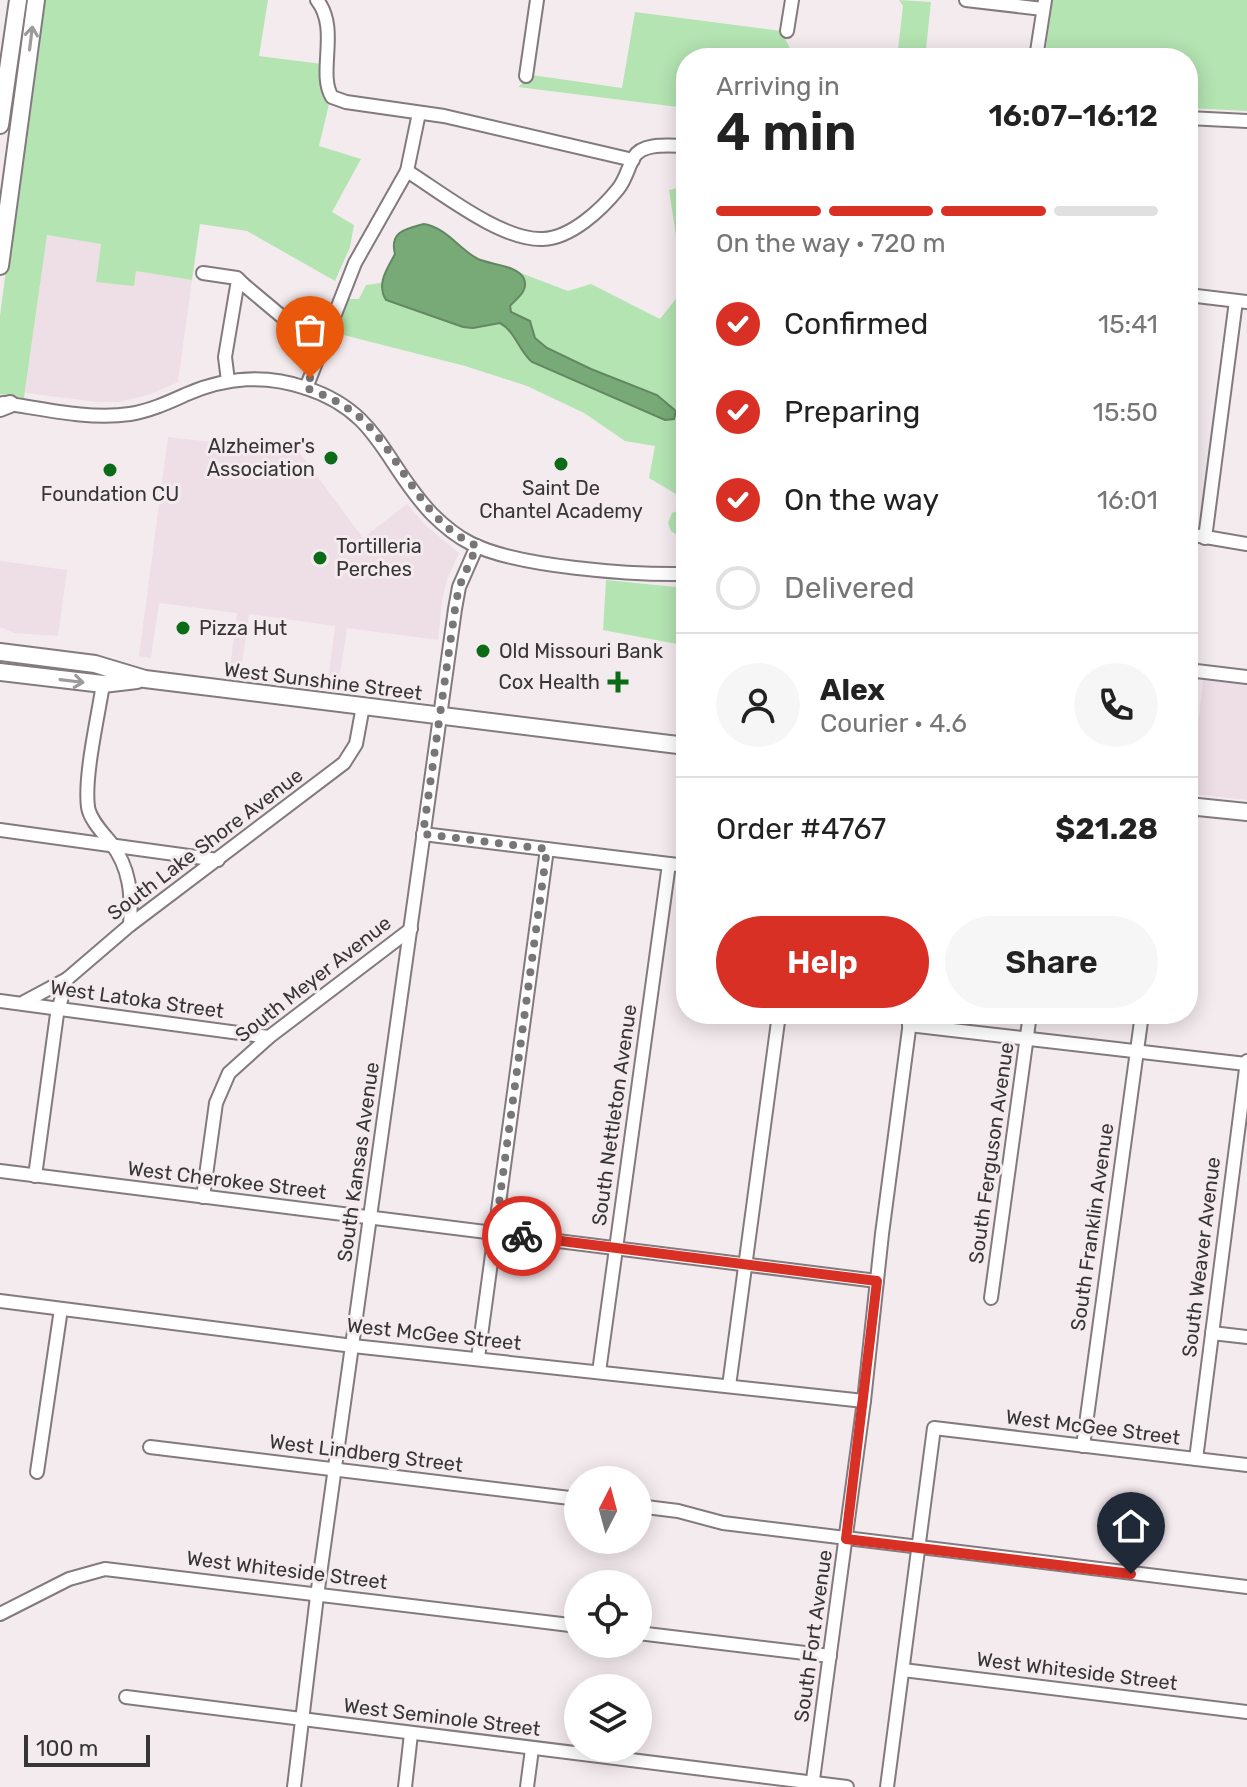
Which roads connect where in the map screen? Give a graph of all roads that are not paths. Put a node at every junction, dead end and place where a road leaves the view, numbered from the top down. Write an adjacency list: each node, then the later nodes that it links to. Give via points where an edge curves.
1 (18, 0): 14 (main road)
2 (36, 0): 18 (main road, one-way to 2)
3 (317, 0): 11 (street, via 326,18 332,97)
4 (537, 0): 10 (street)
5 (792, 0): 8 (street)
6 (966, 0): 7 (street)
7 (1044, 4): 9 (street)
8 (787, 31)
9 (1037, 48)
10 (526, 76)
11 (419, 113): 16 (street); 17 (street)
12 (1198, 119): 13 (street)
13 (1247, 121)
14 (0, 125)
15 (676, 146): 16 (street, via 646,148)
16 (633, 160): 17 (street, via 606,203 571,230 545,239 493,224)
17 (407, 171): 23 (street, via 367,239)
18 (0, 266)
19 (203, 273): 20 (street, via 237,278)
20 (243, 284): 23 (street, via 286,320); 24 (street, via 237,286 230,322)
21 (1198, 296): 22 (street)
22 (1241, 302): 28 (street)
23 (327, 333): 25 (street)
24 (228, 381): 25 (street, via 268,379); 26 (street, via 126,415)
25 (306, 388): 30 (street, via 358,416 430,512)
26 (3, 405)
27 (1198, 536): 28 (street)
28 (1205, 538): 29 (street)
29 (1247, 544)
30 (477, 546): 31 (street, via 547,562); 41 (street, South Kansas Avenue, via 457,597)
31 (676, 574)
32 (0, 645): 34 (main road)
33 (0, 652): 34 (main road, West Sunshine Street)
34 (95, 664): 38 (main road, West Sunshine Street)
35 (1198, 671): 37 (street)
36 (0, 672): 39 (main road, West Sunshine Street, one-way to 39)
37 (1247, 677)
38 (145, 679): 39 (main road, West Sunshine Street); 40 (main road, West Sunshine Street)
39 (103, 684): 47 (street, via 88,810)
40 (363, 706): 41 (main road, West Sunshine Street); 49 (street, South Lake Shore Avenue, via 348,759)
41 (440, 715): 42 (main road, West Sunshine Street); 46 (street, South Kansas Avenue)
42 (676, 745)
43 (1198, 807): 44 (main road)
44 (1247, 812)
45 (0, 830): 47 (street)
46 (423, 834): 48 (street); 53 (street, South Kansas Avenue)
47 (113, 845): 49 (street); 52 (street, via 131,885)
48 (547, 849): 50 (street); 71 (street)
49 (218, 860): 52 (street, South Lake Shore Avenue)
50 (669, 864): 51 (street); 72 (street, South Nettleton Avenue)
51 (676, 865)
52 (130, 925): 54 (street, South Lake Shore Avenue)
53 (411, 929): 63 (street, South Meyer Avenue); 70 (street, South Kansas Avenue)
54 (67, 979): 56 (street, South Lake Shore Avenue); 57 (street)
55 (0, 1001): 56 (street, West Latoka Street)
56 (22, 1003): 57 (street, West Latoka Street)
57 (60, 1008): 63 (street, West Latoka Street); 68 (street)
58 (778, 1024): 73 (street)
59 (909, 1024): 74 (street, South Fort Avenue)
60 (939, 1024): 64 (street)
61 (1029, 1024): 64 (street, South Ferguson Avenue)
62 (1141, 1024): 65 (street, South Franklin Avenue)
63 (269, 1037): 69 (street, South Meyer Avenue, via 240,1061 221,1087)
64 (1027, 1039): 65 (street); 75 (street, South Ferguson Avenue)
65 (1137, 1051): 66 (street); 85 (street, South Franklin Avenue)
66 (1247, 1062): 78 (street, South Weaver Avenue)
67 (0, 1171): 68 (street, West Cherokee Street)
68 (35, 1176): 69 (street, West Cherokee Street)
69 (203, 1197): 70 (street, West Cherokee Street)
70 (371, 1218): 71 (street, West Cherokee Street); 80 (street, South Kansas Avenue)
71 (495, 1233): 72 (street, West Cherokee Street); 81 (street)
72 (617, 1248): 73 (street, West Cherokee Street); 82 (street, South Nettleton Avenue)
73 (745, 1264): 74 (street, West Cherokee Street); 83 (street)
74 (877, 1281): 84 (street, South Fort Avenue)
75 (991, 1298)
76 (0, 1301): 77 (street, West McGee Street)
77 (61, 1309): 80 (street, West McGee Street); 90 (street)
78 (1212, 1333): 79 (street); 87 (street, South Weaver Avenue)
79 (1247, 1337)
80 (353, 1346): 81 (street, West McGee Street); 89 (street, South Kansas Avenue)
81 (478, 1358): 82 (street, West McGee Street)
82 (599, 1372): 83 (street, West McGee Street)
83 (729, 1386): 84 (street, West McGee Street)
84 (864, 1401): 93 (street, South Fort Avenue)
85 (1083, 1446): 87 (street, West McGee Street); 94 (street, West McGee Street, via 934,1428)
86 (150, 1447): 89 (street, West Lindberg Street)
87 (1196, 1459): 88 (street, West McGee Street)
88 (1247, 1465)
89 (335, 1470): 91 (street, West Lindberg Street); 96 (street, South Kansas Avenue)
90 (37, 1472)
91 (564, 1497)
92 (652, 1508): 93 (street)
93 (846, 1539): 94 (street); 100 (street, South Fort Avenue)
94 (917, 1549): 95 (street); 101 (street)
95 (1247, 1587)
96 (317, 1596): 97 (street, West Whiteside Street, via 105,1569 69,1579); 98 (street, West Whiteside Street); 104 (street, South Kansas Avenue)
97 (0, 1614)
98 (564, 1624)
99 (652, 1635): 100 (street)
100 (830, 1656): 107 (street, South Fort Avenue)
101 (903, 1670): 103 (street, West Whiteside Street); 112 (street)
102 (126, 1697): 104 (street, West Seminole Street)
103 (1247, 1712)
104 (302, 1720): 105 (street, West Seminole Street); 108 (street, South Kansas Avenue)
105 (411, 1734): 106 (street, West Seminole Street); 109 (street)
106 (532, 1749): 107 (street, West Seminole Street); 110 (street)
107 (812, 1785): 111 (street, West Seminole Street)
108 (294, 1787)
109 (405, 1787)
110 (527, 1787)
111 (847, 1787)
112 (887, 1787)

